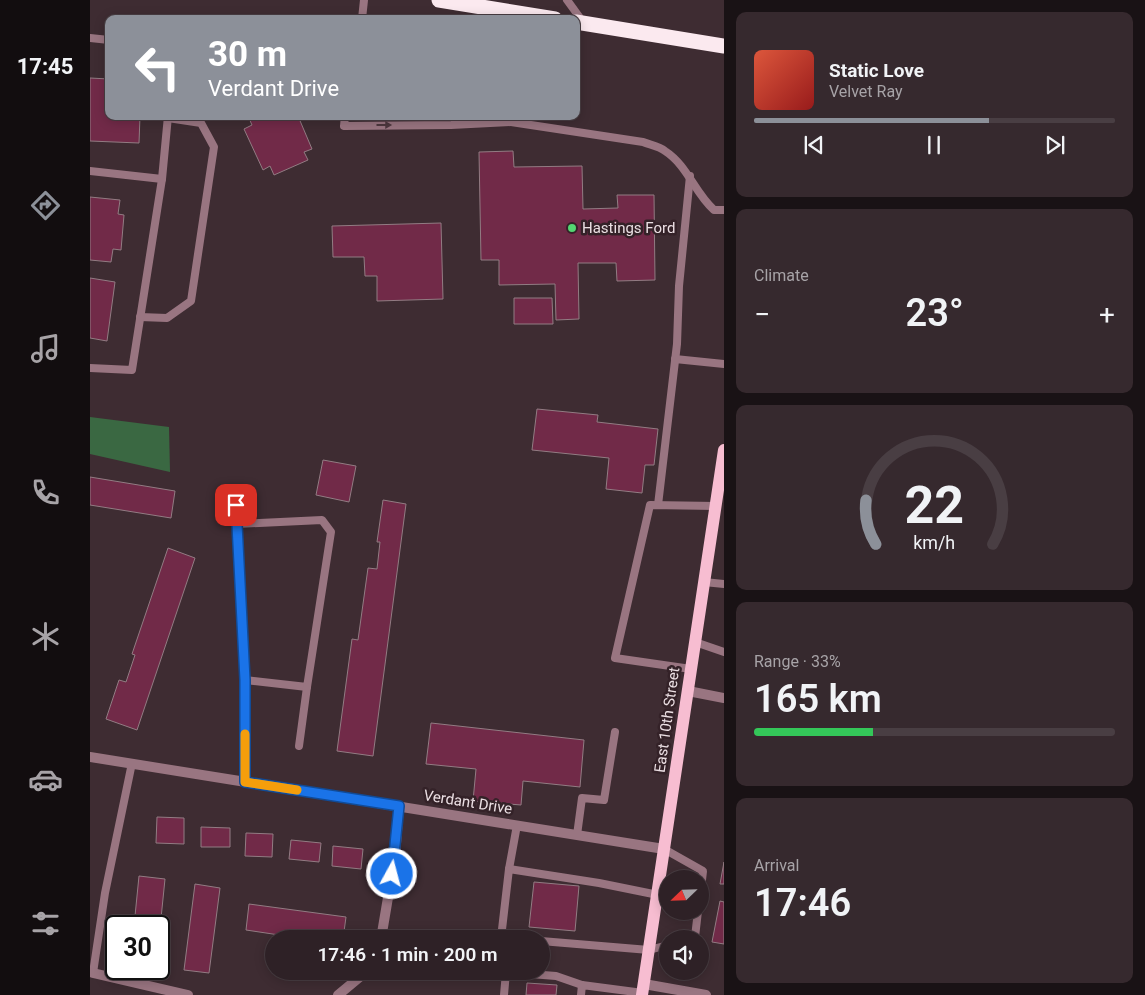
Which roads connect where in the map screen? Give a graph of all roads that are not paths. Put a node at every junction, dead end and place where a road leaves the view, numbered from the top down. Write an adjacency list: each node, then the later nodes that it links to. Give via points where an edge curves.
1 (364, 0): 5 (lane)
2 (439, 0): 4 (highway)
3 (567, 0): 7 (lane)
4 (476, 2): 6 (highway)
5 (362, 15)
6 (536, 15)
7 (575, 15)
8 (580, 23): 11 (highway)
9 (90, 38): 10 (lane)
10 (105, 40)
11 (724, 46)
12 (168, 120): 19 (lane)
13 (184, 120): 21 (lane, via 201,123 214,147 191,301 167,318)
14 (345, 120): 16 (lane, one-way to 16, via 344,126)
15 (507, 120): 16 (lane)
16 (511, 122): 18 (lane, via 643,142 664,150)
17 (90, 171): 19 (lane)
18 (690, 176): 20 (lane, via 703,200 714,210); 22 (lane)
19 (162, 179): 21 (lane)
20 (724, 210)
21 (140, 317): 24 (lane, via 132,370)
22 (674, 360): 23 (lane); 27 (lane)
23 (724, 364)
24 (90, 368)
25 (724, 450): 28 (main road, East 10th Street)
26 (236, 505): 29 (street)
27 (658, 505): 28 (lane); 34 (lane, via 650,505 615,658)
28 (716, 506): 30 (main road, East 10th Street)
29 (237, 524): 35 (street); 36 (lane, via 322,520 330,532)
30 (704, 582): 31 (lane); 32 (main road, East 10th Street)
31 (724, 584)
32 (695, 642): 33 (lane); 34 (main road, East 10th Street)
33 (724, 652)
34 (691, 669): 37 (main road, East 10th Street)
35 (245, 680): 36 (lane); 43 (street)
36 (307, 687): 40 (lane)
37 (688, 691): 38 (street); 47 (main road, East 10th Street)
38 (724, 698)
39 (615, 732): 46 (lane, via 604,800 582,798)
40 (299, 746)
41 (90, 757): 42 (street, Verdant Drive)
42 (132, 763): 43 (street, Verdant Drive); 58 (lane)
43 (245, 782): 44 (street, Verdant Drive)
44 (399, 806): 45 (street, Verdant Drive); 53 (street, via 395,856)
45 (517, 825): 46 (street, Verdant Drive); 48 (lane)
46 (577, 835): 47 (street, Verdant Drive)
47 (664, 849): 49 (main road, East 10th Street); 50 (lane)
48 (509, 869): 51 (lane); 54 (lane)
49 (663, 870)
50 (701, 870)
51 (659, 895)
52 (659, 908): 57 (main road, East 10th Street)
53 (383, 930)
54 (502, 930)
55 (550, 942): 57 (lane)
56 (659, 947): 57 (lane)
57 (649, 950): 61 (main road, East 10th Street)
58 (91, 972): 62 (street)
59 (356, 980): 63 (street)
60 (582, 985): 61 (lane); 64 (lane, via 556,976 506,972); 65 (lane)
61 (643, 991): 66 (street)
62 (188, 995)
63 (338, 995)
64 (504, 995)
65 (581, 995)
66 (706, 995)

